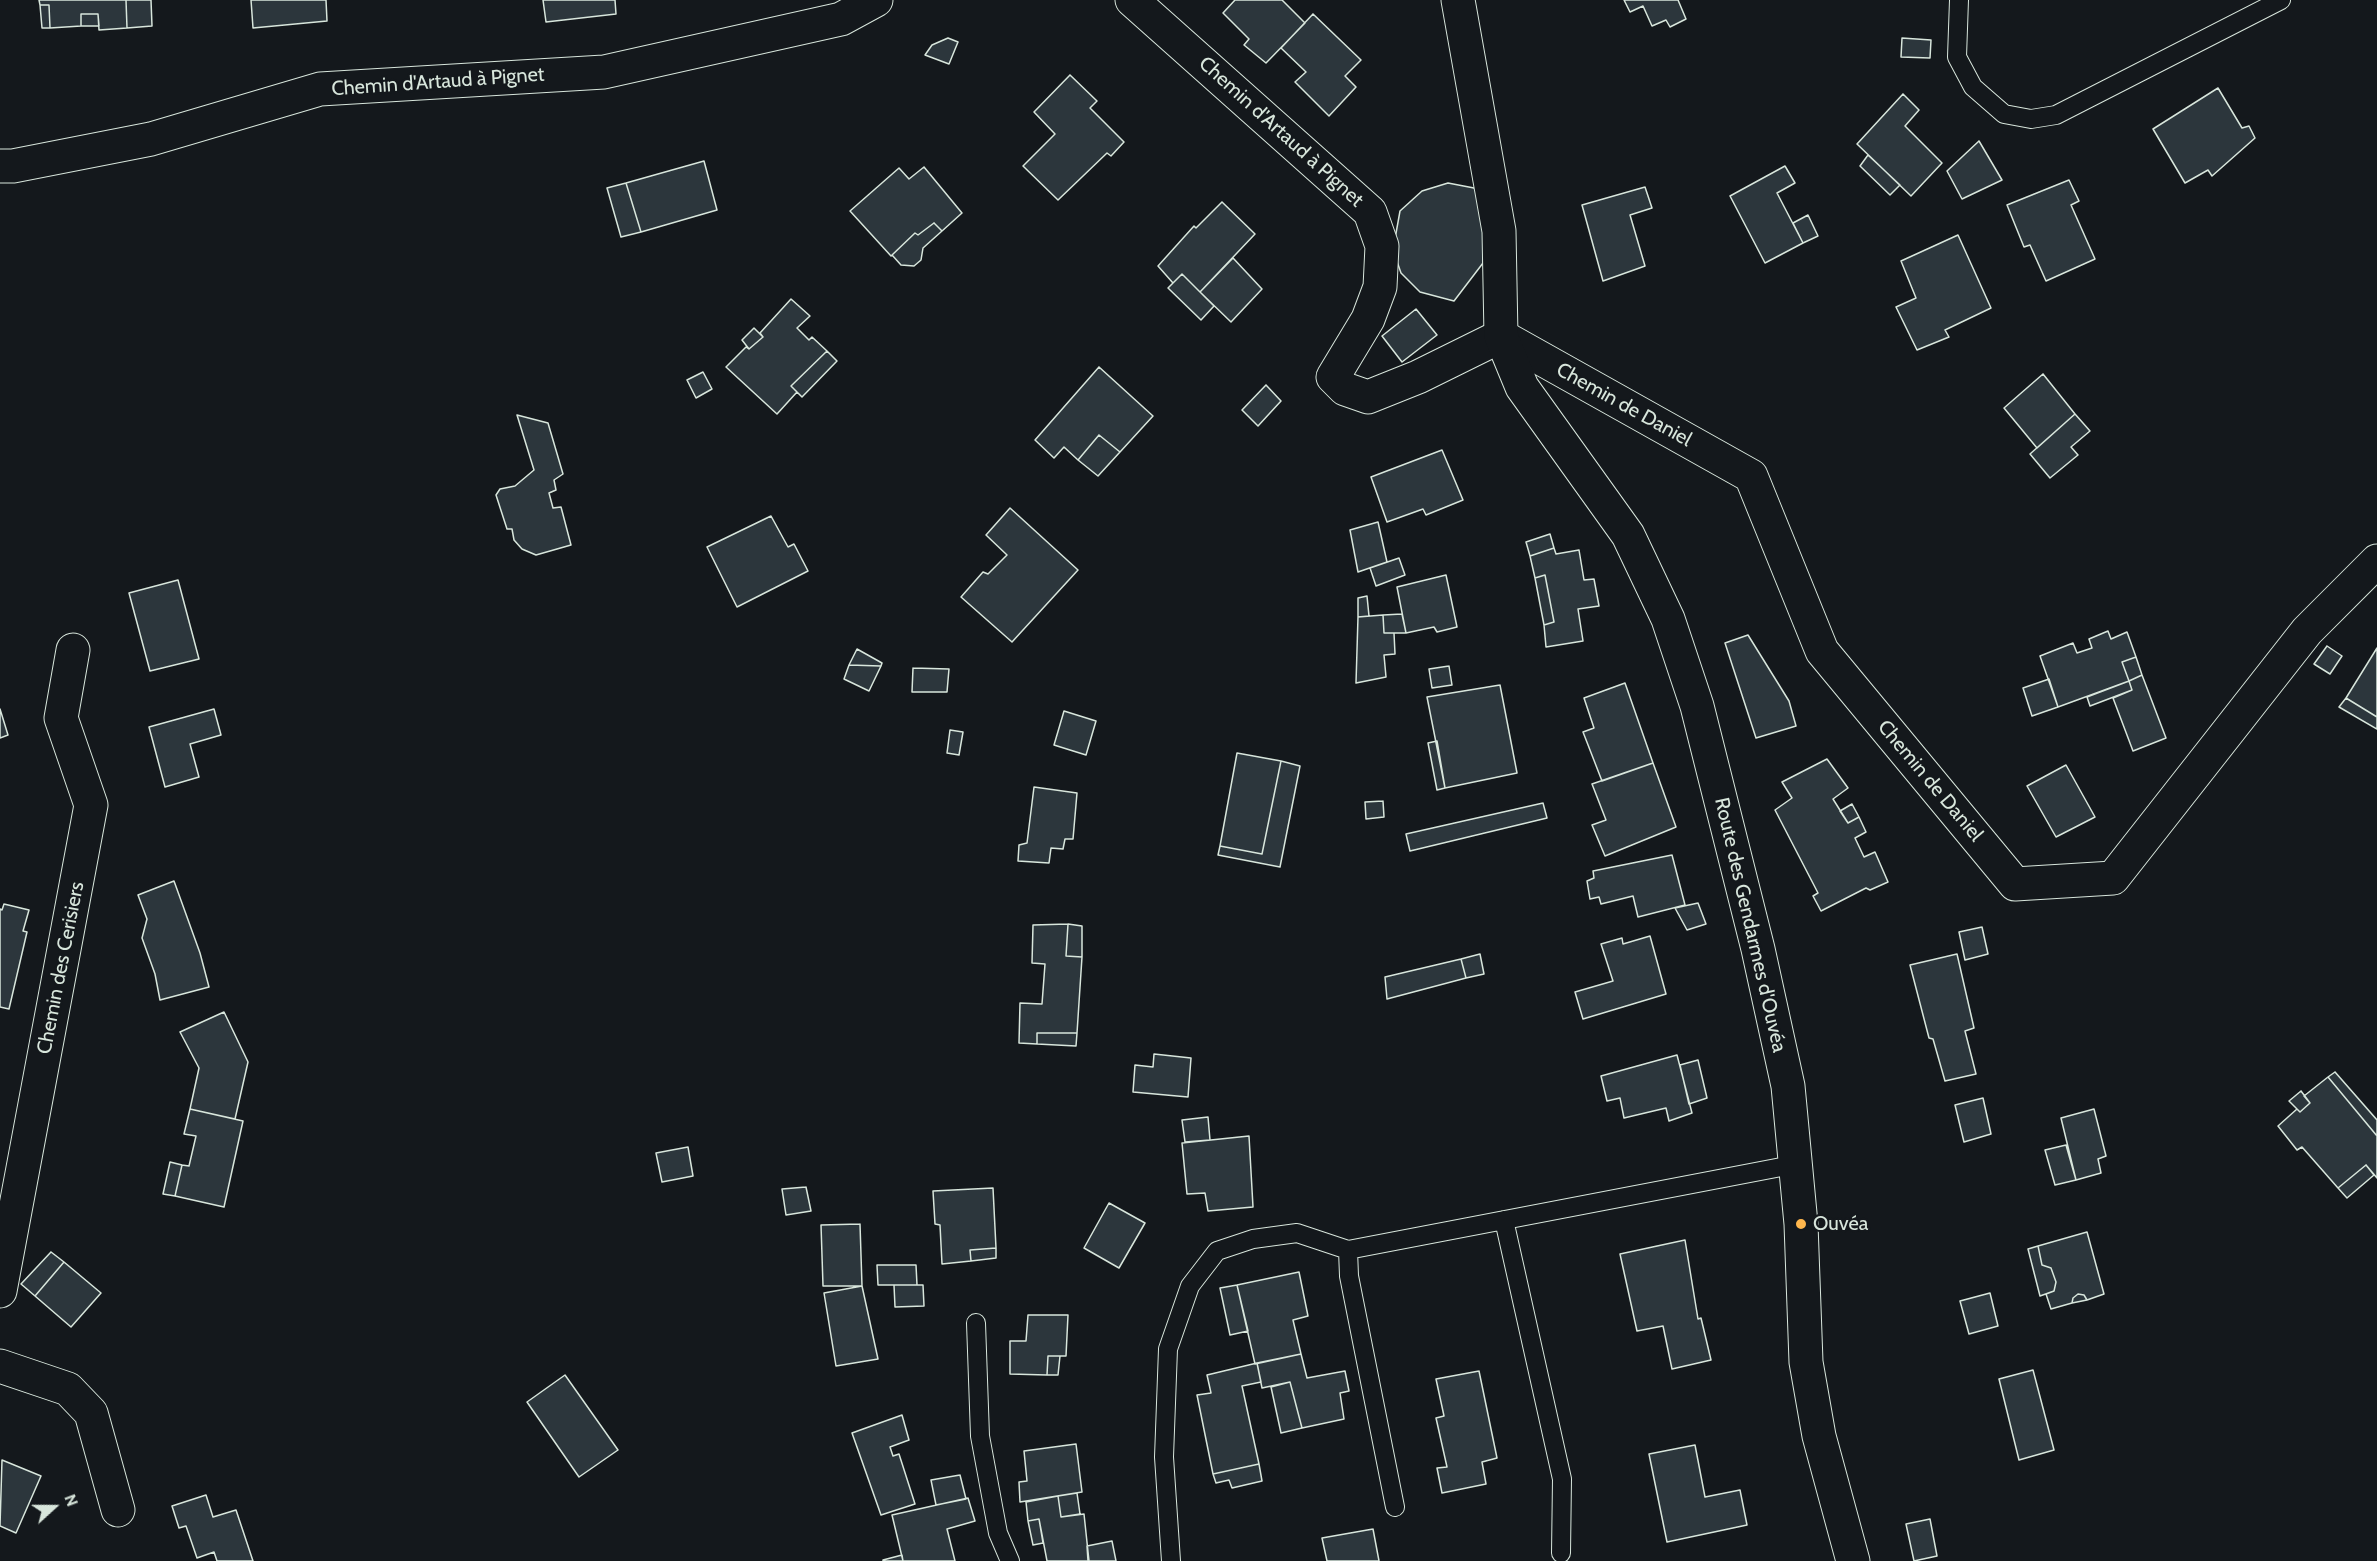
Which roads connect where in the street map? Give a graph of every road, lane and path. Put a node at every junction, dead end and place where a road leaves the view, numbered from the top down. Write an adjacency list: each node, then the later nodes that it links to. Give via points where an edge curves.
1 (876, 0): 6 (street, Chemin d'Artaud à Pignet, via 841,19 604,72 320,89 151,139)
2 (1132, 0): 7 (street, Chemin d'Artaud à Pignet, via 1370,212 1383,246 1380,287 1368,319 1333,377 1346,389 1368,397)
3 (1458, 0): 7 (street, Route des Gendarmes d'Ouvéa, via 1499,231)
4 (1959, 0): 5 (lane, via 1957,57 1973,87 2004,114 2031,119 2056,115)
5 (2281, 0)
6 (0, 166)
7 (1502, 336): 8 (street, Chemin de Daniel, via 1750,476 1822,651 2015,884 2113,878 2307,631); 10 (street, Route des Gendarmes d'Ouvéa, via 1522,387 1628,535 1668,619 1697,706 1758,948 1788,1086)
8 (2377, 561)
9 (73, 650): 13 (street, Chemin des Cerisiers, via 61,718 91,805)
10 (1797, 1164): 11 (lane); 21 (street, Route des Gendarmes d'Ouvéa, via 1806,1362 1819,1436)
11 (1504, 1220): 12 (lane); 18 (lane, via 1562,1479)
12 (1348, 1250): 16 (lane, via 1349,1276); 20 (lane, via 1297,1233 1253,1239 1217,1251 1190,1286 1168,1349 1164,1457)
13 (0, 1291)
14 (976, 1323): 19 (lane, via 980,1436 998,1533)
15 (0, 1366): 17 (street, via 68,1389 92,1413)
16 (1395, 1507)
17 (118, 1510)
18 (1561, 1553)
19 (1010, 1561)
20 (1171, 1561)
21 (1852, 1561)

